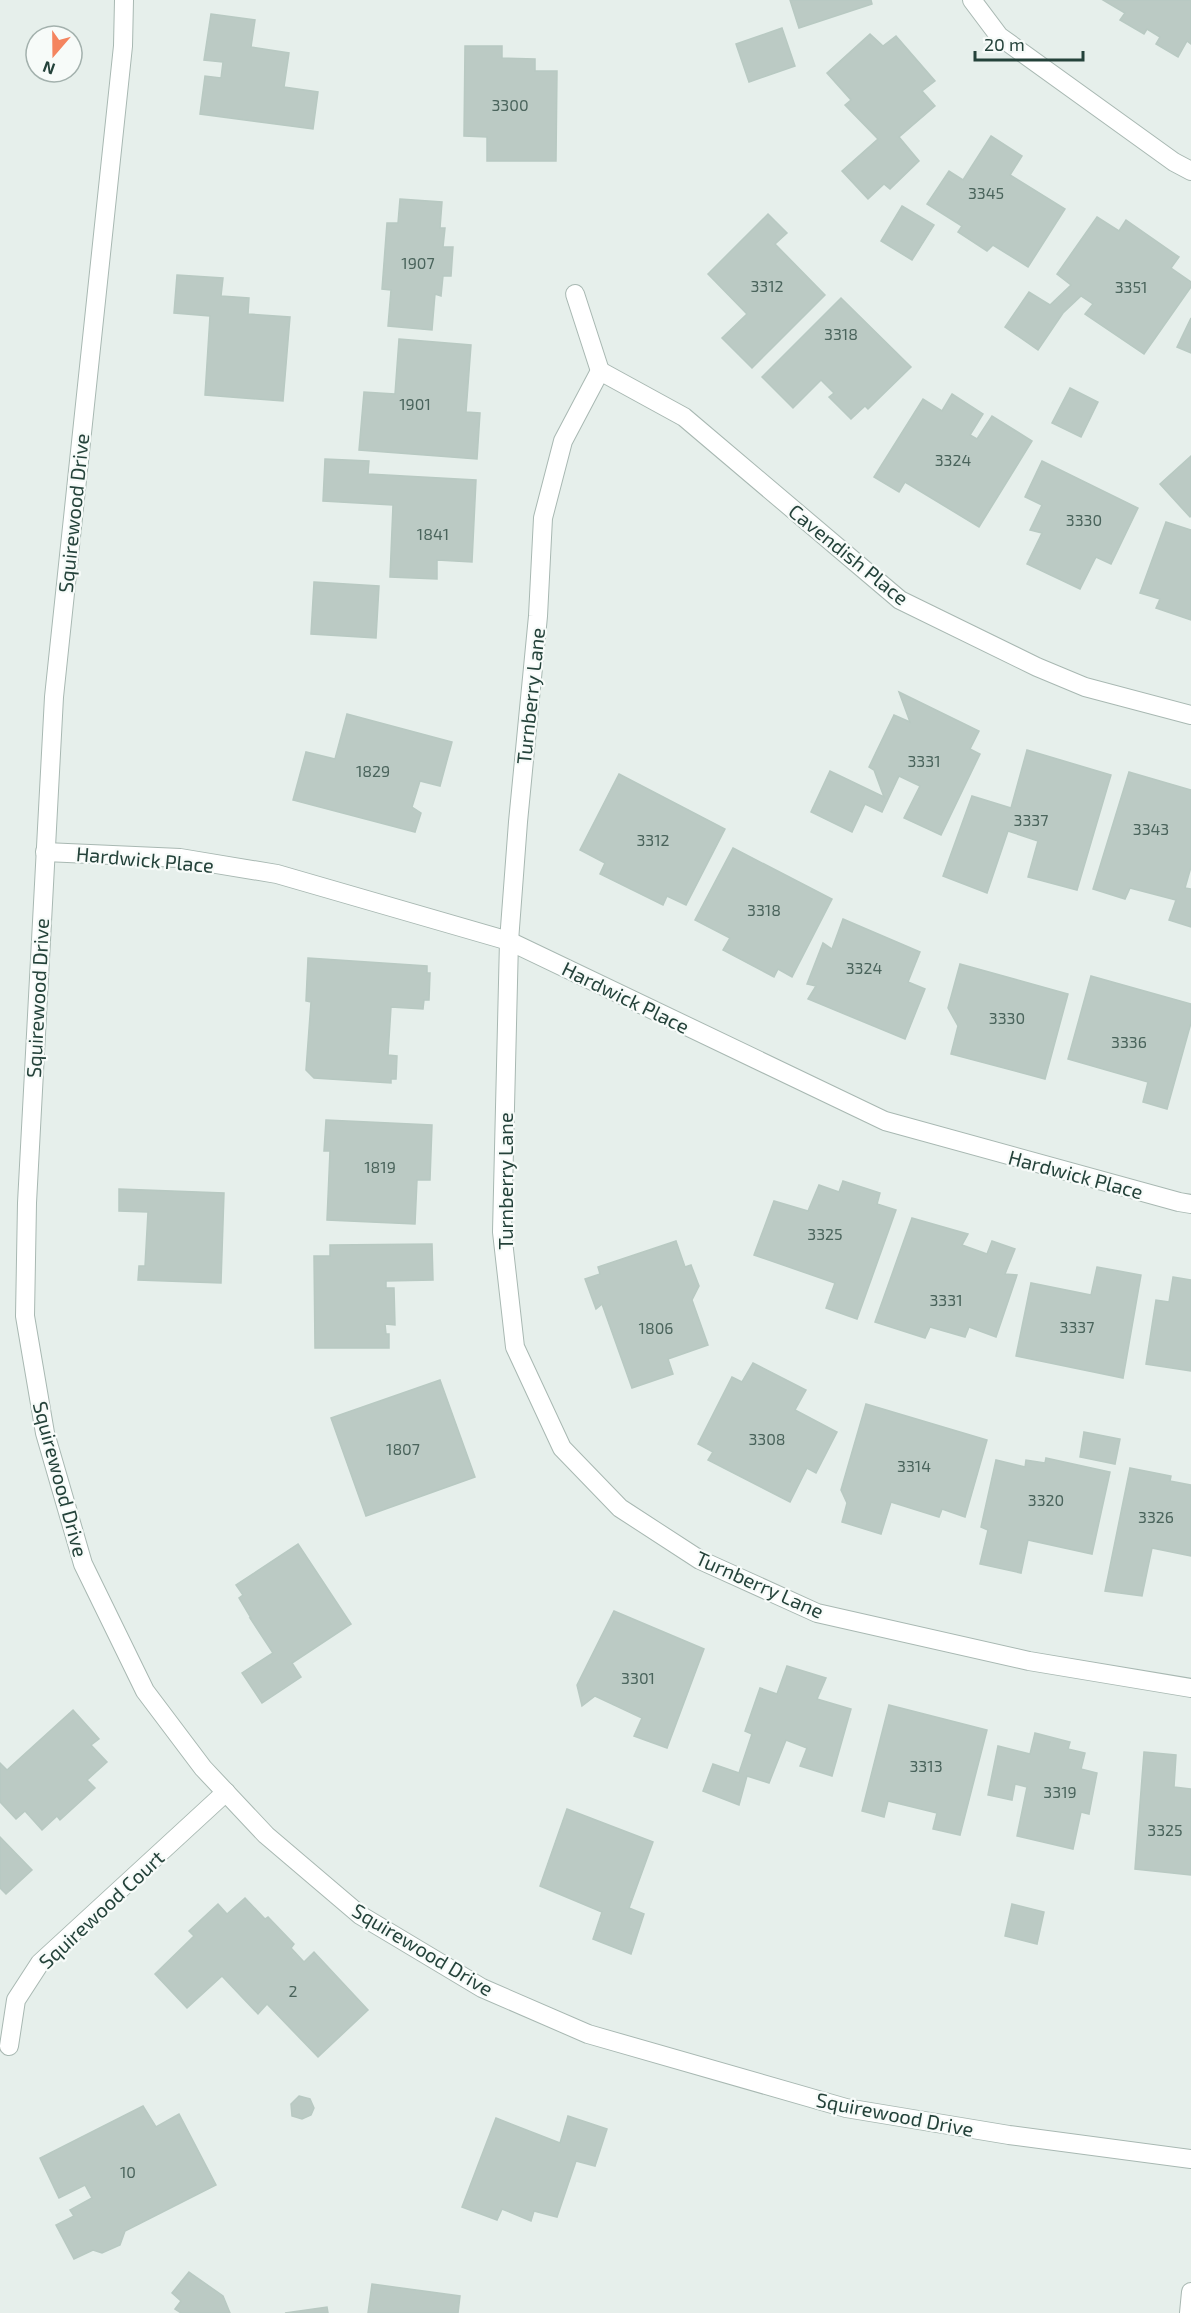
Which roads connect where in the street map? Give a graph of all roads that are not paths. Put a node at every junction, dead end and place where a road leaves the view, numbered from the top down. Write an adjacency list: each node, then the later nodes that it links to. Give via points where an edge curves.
1 (124, 0): 7 (street, Squirewood Drive, via 123,46 54,697)
2 (972, 0): 3 (street, via 999,36)
3 (1191, 171)
4 (575, 294): 5 (street)
5 (600, 371): 6 (street, Cavendish Place, via 684,417 900,600 1085,687); 8 (street, Turnberry Lane, via 563,441 543,518)
6 (1191, 715)
7 (45, 852): 8 (street, Hardwick Place, via 180,858 277,874); 11 (street, Squirewood Drive, via 25,1316 45,1433 83,1564 145,1691)
8 (509, 941): 9 (street, Hardwick Place, via 885,1121); 10 (street, Turnberry Lane, via 502,1232 516,1347 562,1448 620,1508 700,1560 817,1613 1029,1661)
9 (1191, 1203)
10 (1191, 1688)
11 (226, 1792): 12 (street, Squirewood Court, via 40,1963 16,2000); 13 (street, Squirewood Drive, via 266,1835 360,1915 482,1988 588,2034 846,2108)
12 (9, 2046)
13 (1191, 2159)
14 (1191, 2292): 15 (street)
15 (1189, 2313)

